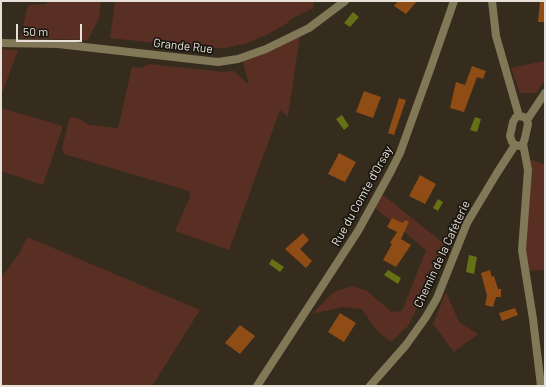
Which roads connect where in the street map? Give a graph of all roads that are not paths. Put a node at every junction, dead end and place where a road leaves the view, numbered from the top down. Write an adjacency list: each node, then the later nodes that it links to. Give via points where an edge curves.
1 (345, 1): 4 (street, Grande Rue, via 309,28 266,49 238,59 218,62 58,44)
2 (454, 1): 9 (street, Rue du Comte d'Orsay, via 400,153 391,171 358,231)
3 (492, 1): 6 (street, via 496,36)
4 (1, 43)
5 (545, 93): 7 (street)
6 (519, 116): 7 (street); 8 (street, via 513,122 510,136 512,142)
7 (527, 120): 8 (street, via 527,130)
8 (519, 145): 10 (street, Chemin de la Caféterie, via 497,173 467,222 437,298 426,317 406,345); 11 (street, via 528,170 522,250)
9 (257, 386)
10 (370, 386)
11 (541, 386)

